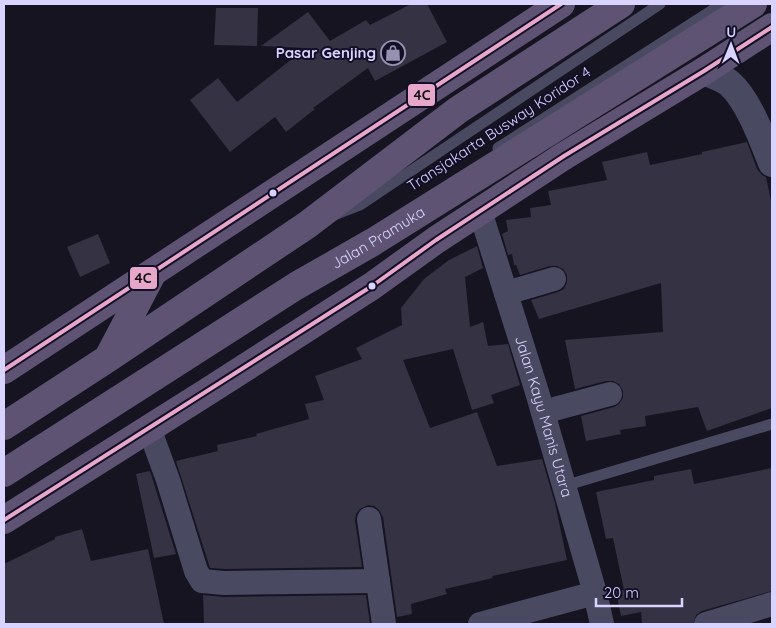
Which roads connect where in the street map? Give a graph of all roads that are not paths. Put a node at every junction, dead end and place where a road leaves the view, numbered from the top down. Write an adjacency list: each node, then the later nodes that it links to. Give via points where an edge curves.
1 (561, 4): 13 (main road)
2 (621, 4): 11 (main road, via 458,110)
3 (660, 4): 11 (lane, Transjakarta Busway Koridor 4, via 360,205)
4 (722, 4): 8 (lane, Transjakarta Busway Koridor 4)
5 (754, 4): 15 (main road, Jalan Pramuka, via 373,242)
6 (772, 27): 7 (main road)
7 (704, 71): 9 (street, via 729,82 742,98); 10 (main road)
8 (490, 153)
9 (772, 163)
10 (480, 211): 16 (street, Jalan Kayu Manis Utara); 19 (main road, via 372,286)
11 (307, 225): 17 (main road)
12 (365, 233): 15 (lane)
13 (154, 271): 17 (main road); 18 (main road)
14 (554, 279): 16 (street)
15 (296, 286): 21 (main road, Jalan Pramuka)
16 (506, 293): 22 (street, Jalan Kayu Manis Utara)
17 (107, 359): 24 (main road)
18 (4, 370)
19 (207, 392): 21 (main road); 25 (main road)
20 (610, 394): 22 (street)
21 (109, 405): 26 (main road, Jalan Pramuka)
22 (543, 412): 27 (street, Jalan Kayu Manis Utara)
23 (772, 424): 27 (lane)
24 (4, 426)
25 (149, 428): 29 (main road); 30 (street, via 202,581)
26 (4, 473)
27 (564, 486): 31 (street, Jalan Kayu Manis Utara)
28 (369, 519): 30 (street)
29 (4, 520)
30 (378, 581): 33 (street)
31 (595, 593): 34 (street); 35 (street, Jalan Kayu Manis Utara)
32 (772, 604): 36 (street)
33 (384, 624)
34 (480, 624)
35 (602, 624)
36 (706, 624)

